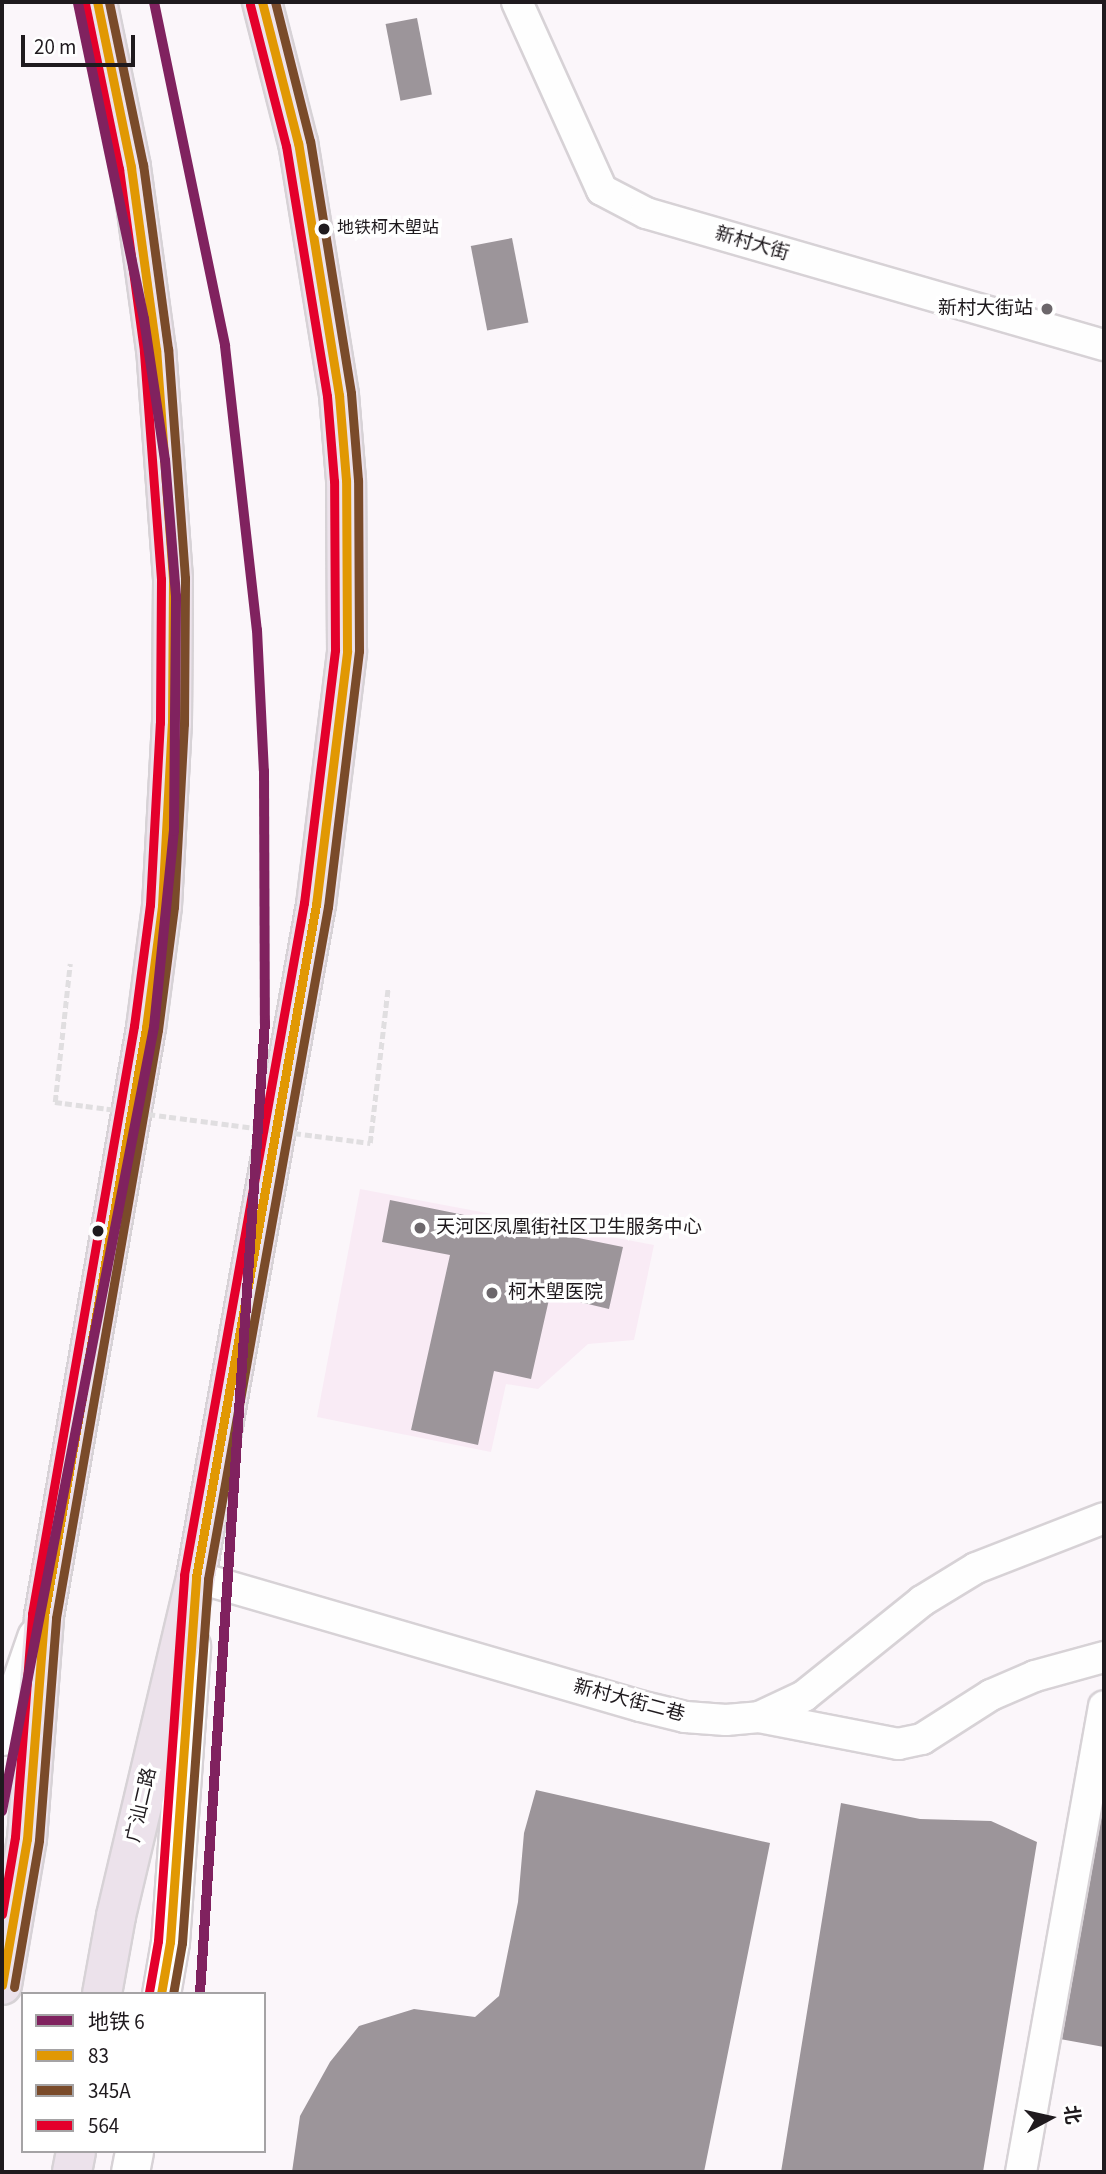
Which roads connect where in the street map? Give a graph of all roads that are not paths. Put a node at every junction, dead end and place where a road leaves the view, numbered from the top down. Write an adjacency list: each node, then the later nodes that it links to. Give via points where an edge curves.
1 (97, 2): 7 (highway, via 131,167 156,350 173,579 172,723 162,906 146,1028)
2 (262, 2): 6 (highway, 广汕二路, via 298,143 335,368 346,480 347,651 316,905)
3 (517, 2): 4 (street, 新村大街, via 602,190 646,214)
4 (1104, 345)
5 (1104, 1518): 10 (street, 新村大街二巷, via 976,1568 922,1601 830,1679)
6 (196, 1577): 10 (street, 新村大街二巷, via 685,1717); 13 (highway, 广汕二路, via 116,1916); 14 (street, via 170,1941)
7 (44, 1616): 11 (street); 12 (highway, via 27,1839)
8 (1104, 1657): 10 (street, via 1035,1676 991,1695 922,1739 898,1744)
9 (1104, 1706): 19 (street)
10 (759, 1717)
11 (2, 1736)
12 (2, 1985)
13 (103, 1992)
14 (161, 1992)
15 (76, 2153): 17 (highway)
16 (134, 2153): 18 (street)
17 (72, 2172)
18 (130, 2172)
19 (1021, 2172)

